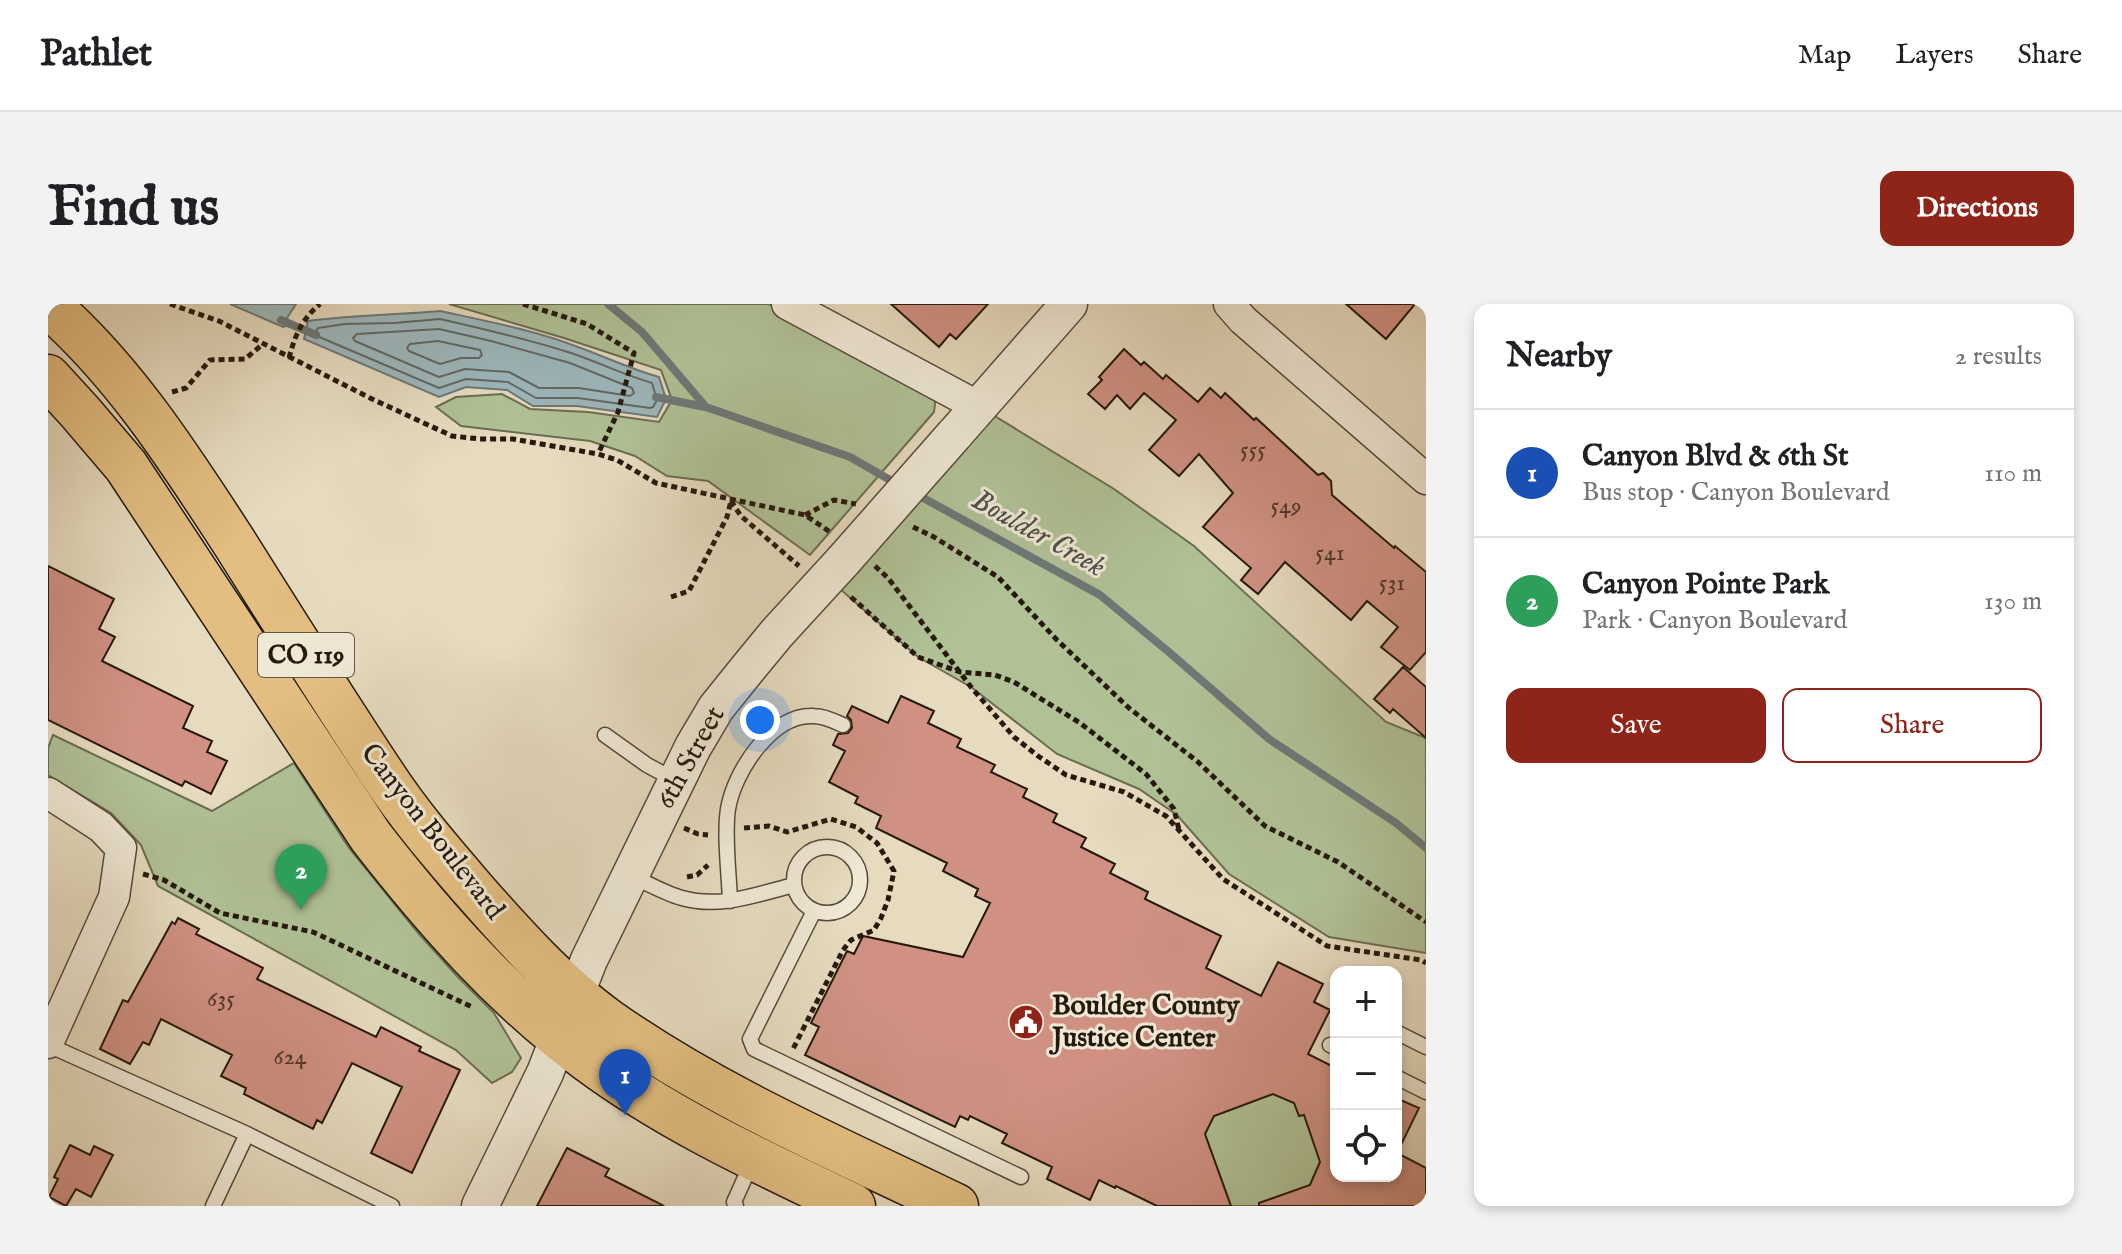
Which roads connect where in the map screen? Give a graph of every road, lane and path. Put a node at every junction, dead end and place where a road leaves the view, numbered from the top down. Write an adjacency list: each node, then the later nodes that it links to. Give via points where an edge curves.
1 (170, 304): 9 (path)
2 (320, 304): 10 (path, via 306,316)
3 (523, 304): 14 (path, via 587,324 634,353 618,412)
4 (787, 304): 13 (street)
5 (1069, 304): 13 (street, 6th Street)
6 (1211, 304): 8 (street)
7 (48, 305): 12 (main road, Canyon Boulevard / CO 119, via 103,360)
8 (1236, 312): 15 (street)
9 (263, 344): 10 (path); 12 (path, via 245,359 210,360 186,388)
10 (289, 358): 14 (path, via 452,436 513,439)
11 (48, 377): 43 (main road, Canyon Boulevard / CO 119, via 126,466 408,885)
12 (137, 404): 40 (main road, Canyon Boulevard / CO 119, via 201,491 384,778 512,934)
13 (979, 407): 20 (street, 6th Street, bridge)
14 (598, 454): 16 (path, via 656,483)
15 (1426, 479)
16 (731, 500): 18 (path); 21 (path, via 741,516); 22 (path, via 689,591)
17 (865, 505): 18 (path, via 834,500)
18 (805, 515): 20 (path)
19 (906, 524): 38 (path, via 998,577 1129,708 1198,762 1265,826 1338,862)
20 (848, 562): 23 (path, via 888,578); 23 (path, via 918,657); 26 (street, 6th Street, via 777,633 728,693)
21 (804, 571)
22 (671, 597)
23 (960, 672): 29 (path, via 1014,737 1038,756 1066,775 1124,792 1166,816); 29 (path, via 1014,682 1080,723 1146,774 1174,809)
24 (843, 725): 36 (lane, via 812,715 790,720 768,736 742,773 728,812)
25 (605, 735): 26 (lane)
26 (676, 781): 33 (street, 6th Street)
27 (48, 793): 32 (street, via 101,827 121,848)
28 (683, 828): 30 (path)
29 (1180, 832): 39 (path, via 1223,879 1327,946)
30 (698, 834)
31 (712, 860): 34 (path, via 697,875)
32 (127, 872): 41 (path, via 164,880 220,913 313,932); 44 (street)
33 (630, 874): 36 (lane, via 683,899); 40 (street, 6th Street)
34 (682, 877)
35 (794, 885): 36 (lane); 37 (lane, via 802,902); 37 (lane, via 798,864 811,851 840,850 855,862 861,879 854,901 838,912)
36 (730, 901)
37 (814, 911): 50 (lane, via 750,1039 754,1049)
38 (1426, 922)
39 (1426, 963)
40 (576, 994): 43 (street, 6th Street); 56 (main road, Canyon Boulevard / CO 119, via 717,1089)
41 (479, 1011)
42 (1402, 1035): 45 (lane)
43 (559, 1038): 49 (main road, Canyon Boulevard / CO 119, via 662,1109); 53 (street, 6th Street)
44 (48, 1044): 48 (lane)
45 (1426, 1047)
46 (1402, 1080): 47 (lane)
47 (1426, 1092)
48 (247, 1134): 51 (lane); 52 (lane)
49 (754, 1158): 54 (lane); 55 (main road, Canyon Boulevard / CO 119)
50 (1021, 1177)
51 (213, 1206)
52 (392, 1206)
53 (480, 1206)
54 (736, 1206)
55 (853, 1206)
56 (956, 1206)

